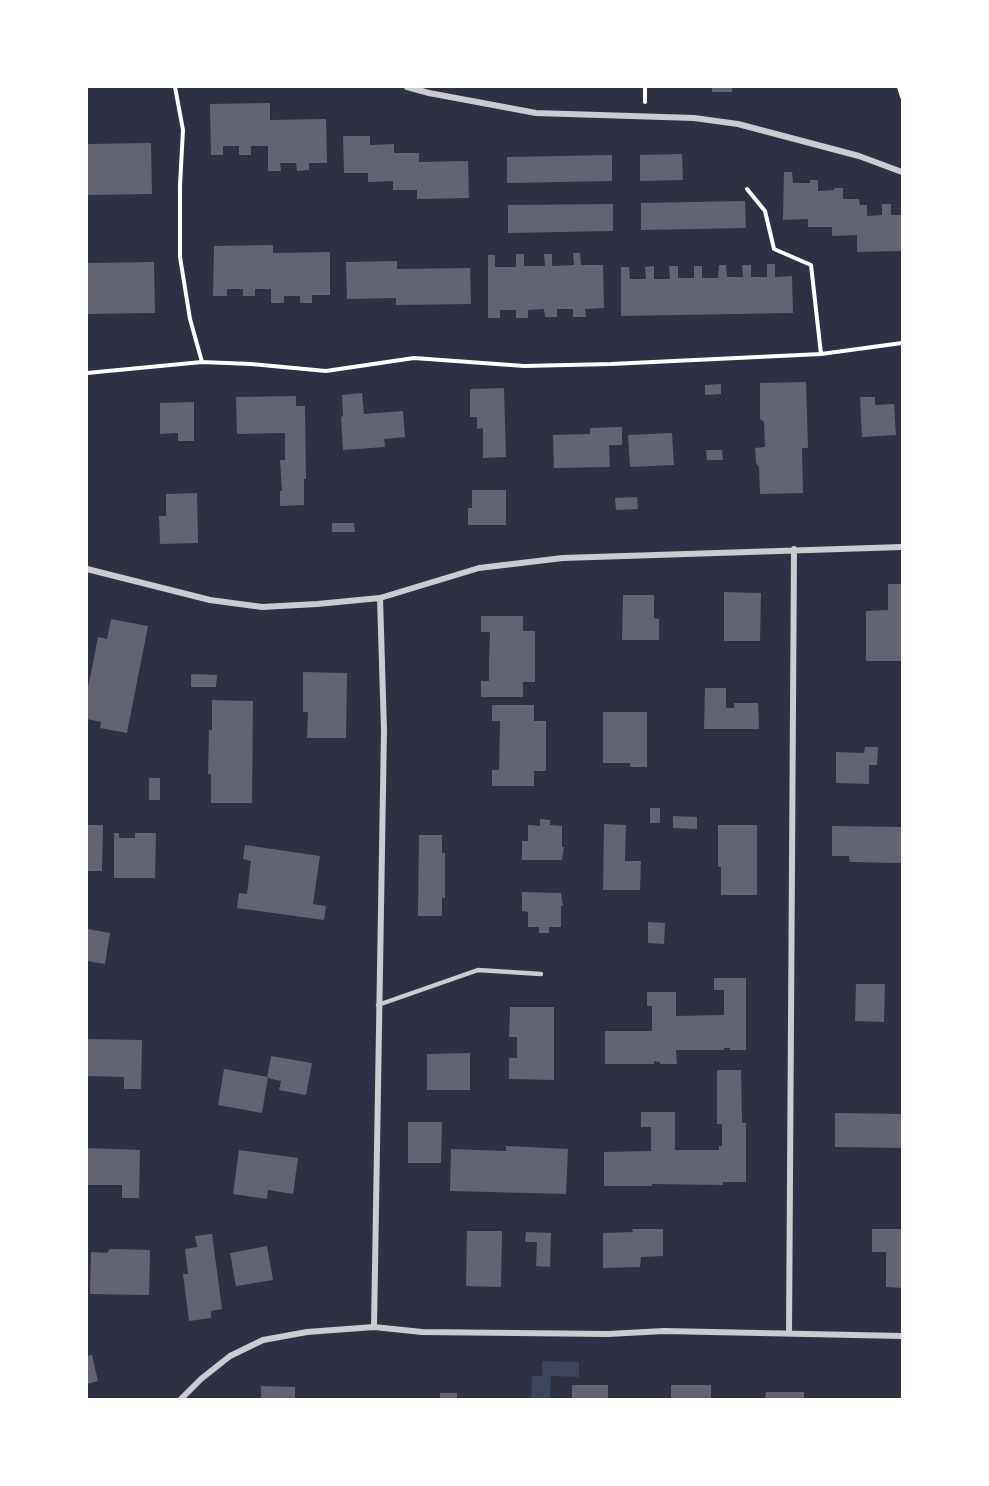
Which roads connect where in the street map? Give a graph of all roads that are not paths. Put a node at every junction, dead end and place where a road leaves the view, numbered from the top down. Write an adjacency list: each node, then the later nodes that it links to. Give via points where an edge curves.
1 (407, 87): 2 (street, via 536,113 694,118 738,124 859,156)
2 (902, 172)
3 (902, 547): 4 (street)
4 (794, 549): 6 (street, via 552,559 479,568); 10 (street)
5 (87, 569): 6 (street, via 210,600 251,606)
6 (380, 598): 8 (street, via 384,730)
7 (541, 974): 8 (lane, via 478,970)
8 (378, 1005): 9 (street)
9 (374, 1327): 10 (street, via 422,1332); 12 (street, via 263,1340 230,1356)
10 (789, 1333): 11 (street)
11 (902, 1336)
12 (181, 1399)

